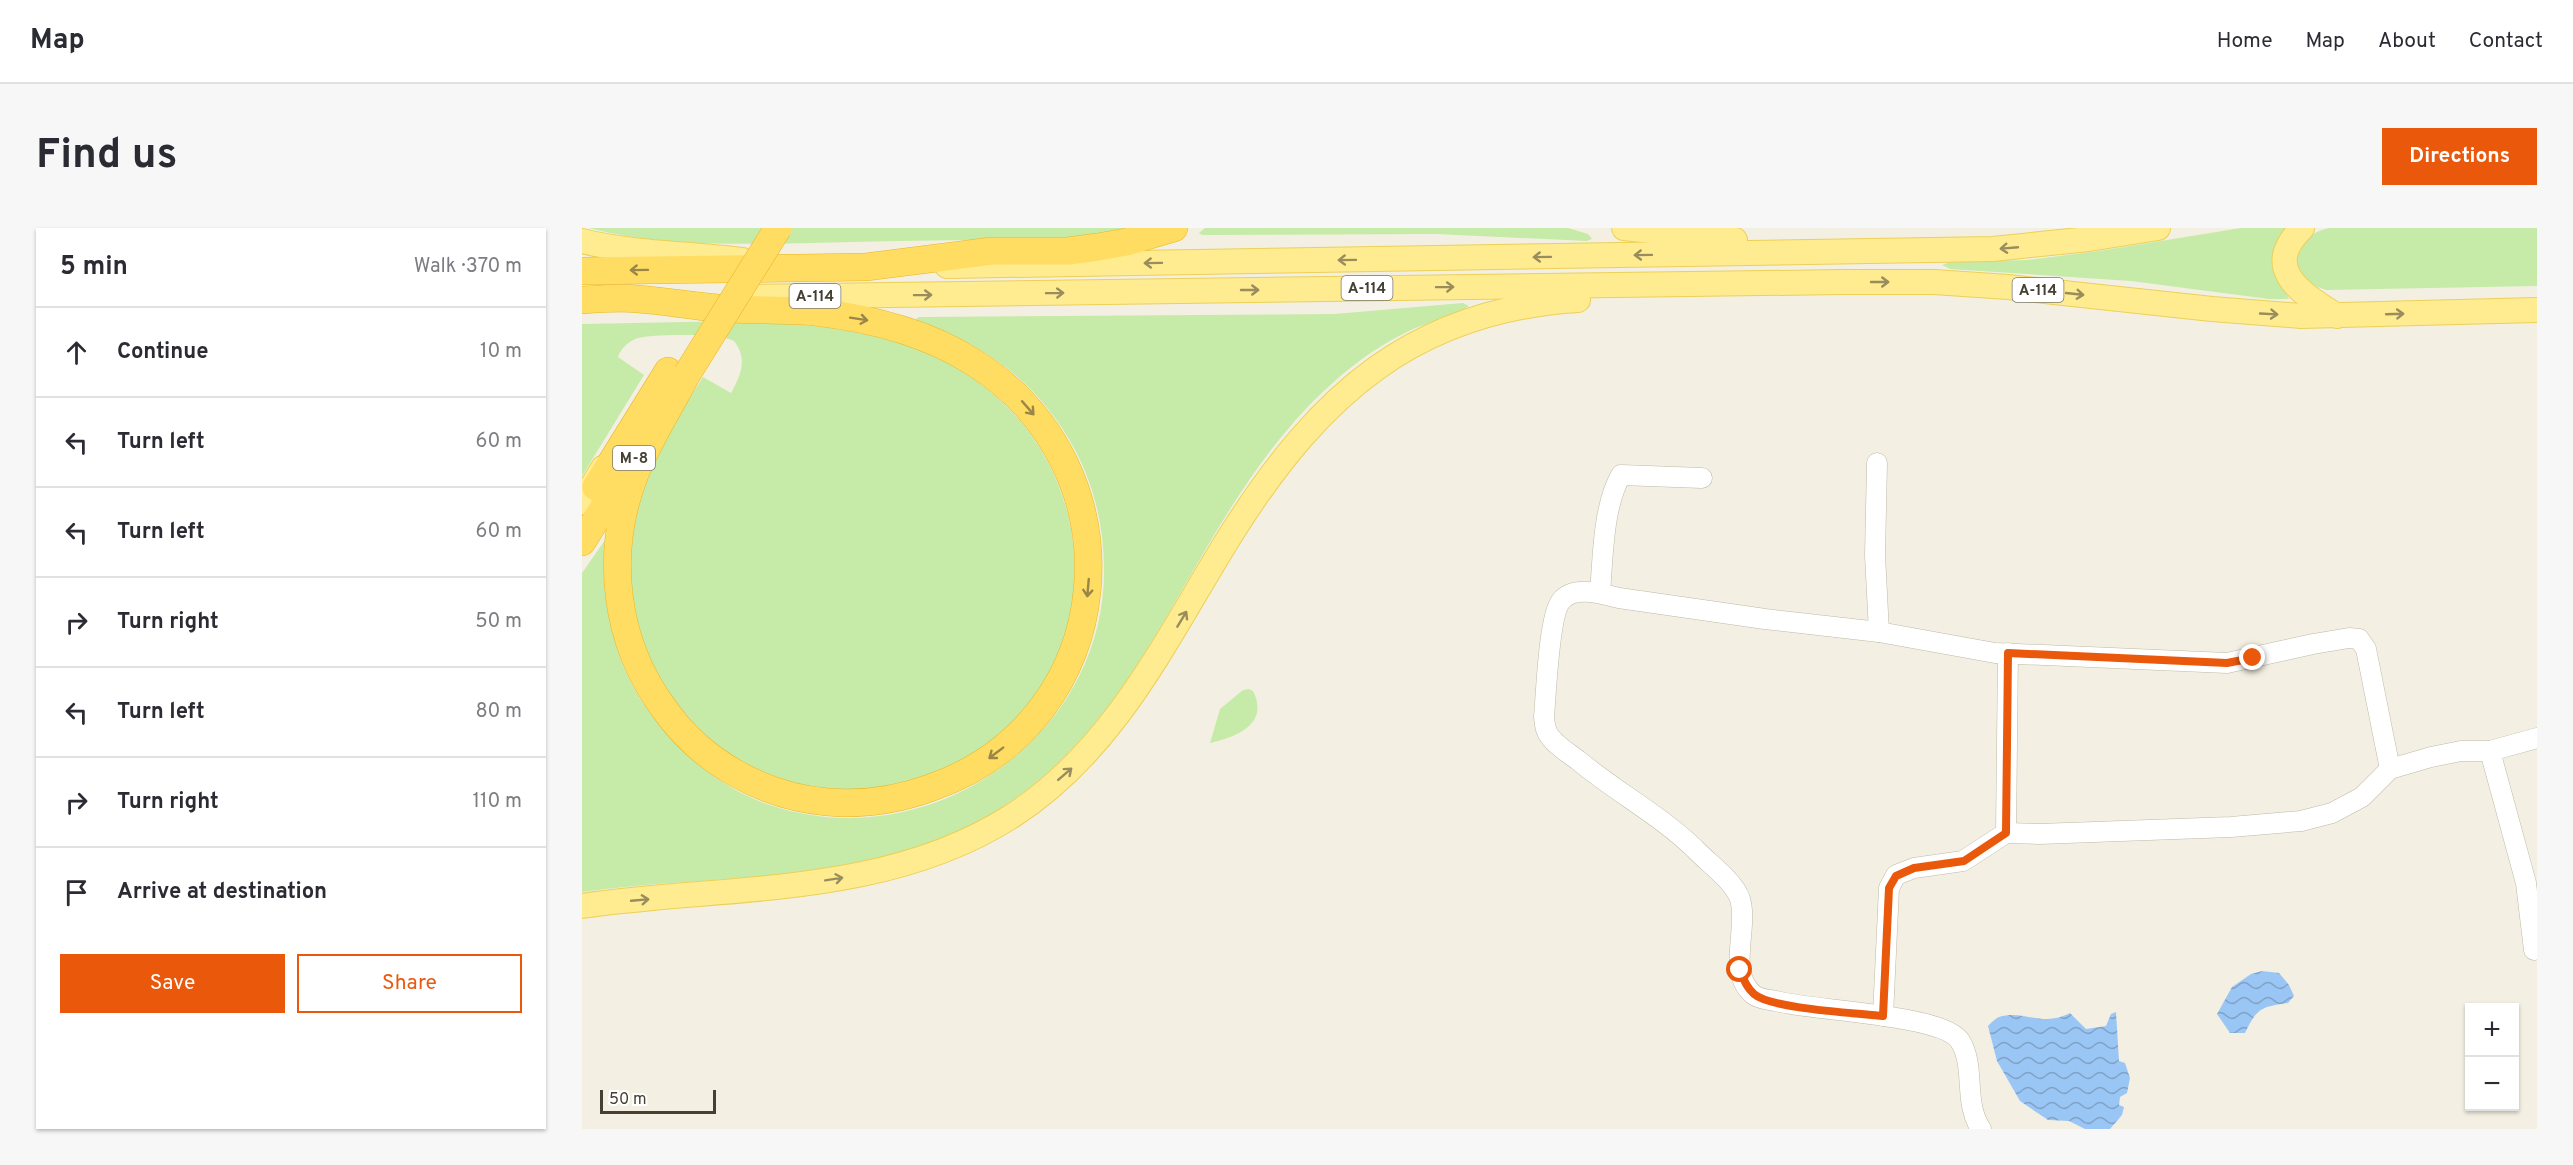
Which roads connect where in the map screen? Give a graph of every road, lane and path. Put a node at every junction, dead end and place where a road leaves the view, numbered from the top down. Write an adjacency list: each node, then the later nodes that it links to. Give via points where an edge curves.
1 (758, 228): 17 (highway, М-8)
2 (778, 228): 17 (highway, М-8, bridge)
3 (1174, 228): 10 (highway, via 1068,251 992,251)
4 (1624, 228): 8 (main road)
5 (2158, 228): 8 (main road, А-114, one-way to 8, via 2028,246)
6 (2302, 228): 16 (main road, via 2285,252 2288,275 2300,291)
7 (582, 241): 9 (main road)
8 (1901, 251): 10 (main road, А-114, one-way to 10)
9 (792, 267): 10 (highway, А-114); 11 (highway, А-114, one-way to 11)
10 (866, 267)
11 (582, 271)
12 (1842, 282): 13 (main road, А-114, one-way to 12); 16 (main road, А-114, one-way to 16, via 2008,287 2258,313); 30 (main road, one-way to 12, via 786,887 880,870 952,847 1012,816 1074,767 1126,706 1234,530 1289,451 1362,378 1417,342 1464,321 1518,306)
13 (634, 298): 14 (highway, А-114); 17 (highway, one-way to 17, via 719,308 814,312 874,321 919,335 971,360 1029,409 1064,461 1082,505 1089,552 1088,591 1079,636 1066,670 1045,704 1008,744 967,772 923,791 876,801 835,802 795,797 755,784 720,763 680,729 656,698 635,660 624,623 618,573 620,533 635,474)
14 (582, 300)
15 (2537, 310): 16 (main road, А-114, one-way to 15)
16 (2337, 316)
17 (677, 372): 20 (main road, via 641,407); 21 (highway, М-8); 22 (highway, М-8)
18 (1877, 463): 24 (lane, via 1875,555)
19 (1702, 478): 23 (lane, via 1621,475 1615,485 1604,541)
20 (582, 502)
21 (582, 510)
22 (582, 542)
23 (1599, 593): 24 (lane); 32 (lane, via 1576,592 1561,601 1554,620 1544,717 1551,739 1597,777 1676,831 1740,897 1740,970 1755,996 1796,1007)
24 (1879, 632): 25 (lane)
25 (2008, 653): 28 (lane, via 2227,663 2313,644 2359,639 2366,649); 29 (lane)
26 (2537, 738): 27 (lane)
27 (2490, 751): 28 (lane, via 2461,751); 31 (lane, via 2526,883)
28 (2390, 769): 29 (lane, via 2362,797 2332,813 2301,820 2231,828)
29 (2006, 833): 32 (lane, via 1964,861 1914,868 1896,876 1889,888)
30 (582, 906)
31 (2534, 950)
32 (1883, 1016): 33 (lane, via 1949,1031 1960,1041 1967,1065 1969,1096)
33 (1981, 1129)

